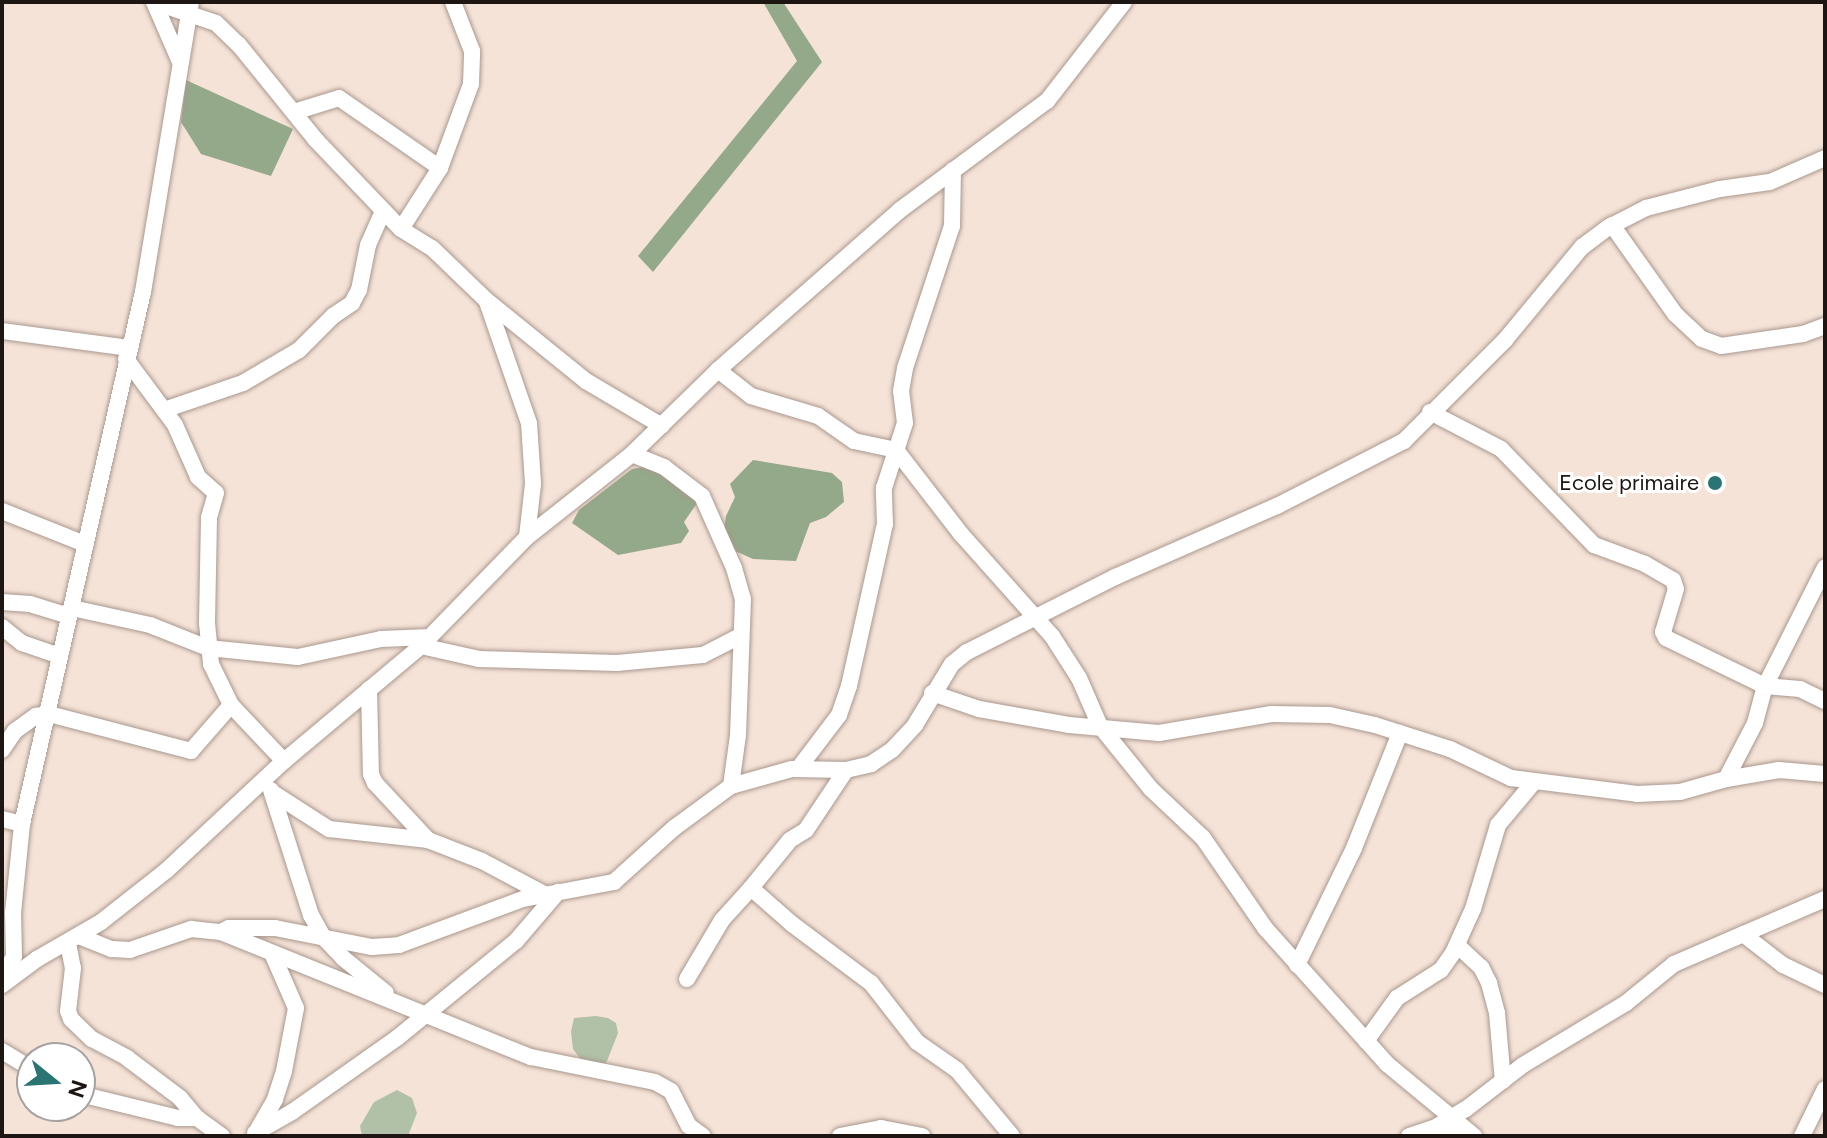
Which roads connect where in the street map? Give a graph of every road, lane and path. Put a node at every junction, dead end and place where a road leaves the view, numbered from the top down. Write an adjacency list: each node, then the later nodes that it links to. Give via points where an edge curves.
1 (154, 2): 4 (street); 5 (street)
2 (453, 2): 8 (street, via 474,65 467,100)
3 (1124, 2): 9 (street, via 1047,101)
4 (190, 9): 5 (street); 6 (street, via 222,29)
5 (180, 62): 16 (street, via 143,292)
6 (294, 112): 8 (street, via 339,98); 10 (street)
7 (1825, 158): 11 (street, via 1770,182 1646,208)
8 (440, 168): 12 (street)
9 (953, 170): 17 (street); 21 (street, via 952,226 905,368 905,423)
10 (383, 212): 12 (street); 18 (street, via 352,303 299,350 243,383)
11 (1612, 225): 14 (street, via 1675,314 1702,339 1721,346); 19 (street, via 1582,247 1505,340)
12 (401, 229): 13 (street, via 432,248)
13 (486, 300): 20 (street, via 586,381); 24 (street, via 529,423 533,473)
14 (1825, 326)
15 (2, 331): 16 (street)
16 (127, 354): 18 (street); 25 (street)
17 (718, 370): 20 (street); 21 (street, via 751,396 818,416 854,441)
18 (164, 410): 33 (street, via 198,477 216,493 209,518)
19 (1430, 412): 29 (street, via 1404,441 1277,506); 35 (street, via 1501,449 1594,545 1673,580 1676,589 1663,632 1666,638)
20 (662, 426): 22 (street)
21 (896, 450): 29 (street); 45 (street, via 884,488 885,524 849,686 839,715)
22 (632, 454): 24 (street); 31 (street, via 664,467 702,496 743,599)
23 (2, 511): 25 (street)
24 (527, 537): 32 (street)
25 (85, 544): 28 (street)
26 (1825, 567): 35 (street)
27 (2, 602): 28 (street)
28 (70, 612): 33 (street, via 150,625); 34 (street)
29 (1034, 616): 37 (street, via 967,652); 41 (street, via 1079,678)
30 (2, 627): 34 (street, via 22,643)
31 (740, 636): 32 (street, via 703,655 617,663 479,659); 51 (street)
32 (426, 642): 33 (street, via 381,639 307,657); 36 (street)
33 (208, 648): 39 (street, via 214,675)
34 (59, 656): 40 (street)
35 (1765, 686): 38 (street, via 1800,689); 48 (street, via 1755,723)
36 (369, 689): 44 (street); 54 (street, via 371,774)
37 (932, 693): 41 (street, via 979,709); 46 (street, via 915,725 892,750 871,764)
38 (1825, 701)
39 (231, 705): 40 (street, via 191,751); 44 (street)
40 (49, 714): 43 (street, via 36,716 15,731); 53 (street)
41 (1100, 726): 42 (street, via 1171,733 1271,714 1330,715); 65 (street, via 1151,789 1203,838)
42 (1400, 733): 49 (street); 65 (street, via 1350,857)
43 (2, 750)
44 (284, 761): 50 (street)
45 (798, 769): 46 (street); 51 (street)
46 (846, 770): 55 (street, via 806,830 790,840)
47 (1825, 774): 48 (street, via 1779,770)
48 (1726, 779): 49 (street, via 1655,795)
49 (1533, 783): 63 (street, via 1498,825)
50 (270, 786): 54 (street, via 329,829); 60 (street, via 311,915); 61 (street)
51 (731, 786): 56 (street, via 614,882)
52 (2, 819): 53 (street)
53 (22, 824): 62 (street)
54 (428, 840): 56 (street)
55 (751, 888): 67 (street, via 722,920); 84 (street, via 871,983 917,1042 957,1070)
56 (551, 893): 60 (street, via 399,945 372,947); 71 (street, via 516,941)
57 (1825, 899): 59 (street)
58 (221, 932): 60 (street, via 275,928); 61 (street, via 191,929 130,950); 64 (street)
59 (1743, 934): 69 (street, via 1783,965); 73 (street, via 1674,964 1626,1003)
60 (323, 937): 70 (street)
61 (73, 939): 68 (street); 77 (street, via 71,1019 180,1098)
62 (8, 944): 66 (street, via 13,959)
63 (1457, 945): 72 (street, via 1441,970 1397,998); 73 (street, via 1481,967 1489,983)
64 (272, 953): 70 (street); 80 (street, via 296,1008 280,1085)
65 (1297, 965): 72 (street)
66 (2, 978)
67 (687, 979)
68 (2, 985)
69 (1825, 985)
70 (400, 1004): 71 (street)
71 (426, 1013): 79 (street, via 531,1057 655,1082 671,1091); 80 (street, via 347,1075)
72 (1366, 1041): 76 (street)
73 (1503, 1081): 76 (street)
74 (1825, 1089): 88 (street)
75 (96, 1098): 77 (street)
76 (1452, 1117): 78 (street); 87 (street)
77 (197, 1118): 81 (street)
78 (1434, 1128): 85 (street); 86 (street)
79 (693, 1133)
80 (253, 1134)
81 (222, 1136)
82 (840, 1136): 83 (street, via 881,1128)
83 (922, 1136)
84 (1012, 1136)
85 (1409, 1136)
86 (1461, 1136)
87 (1474, 1136)
88 (1802, 1136)

